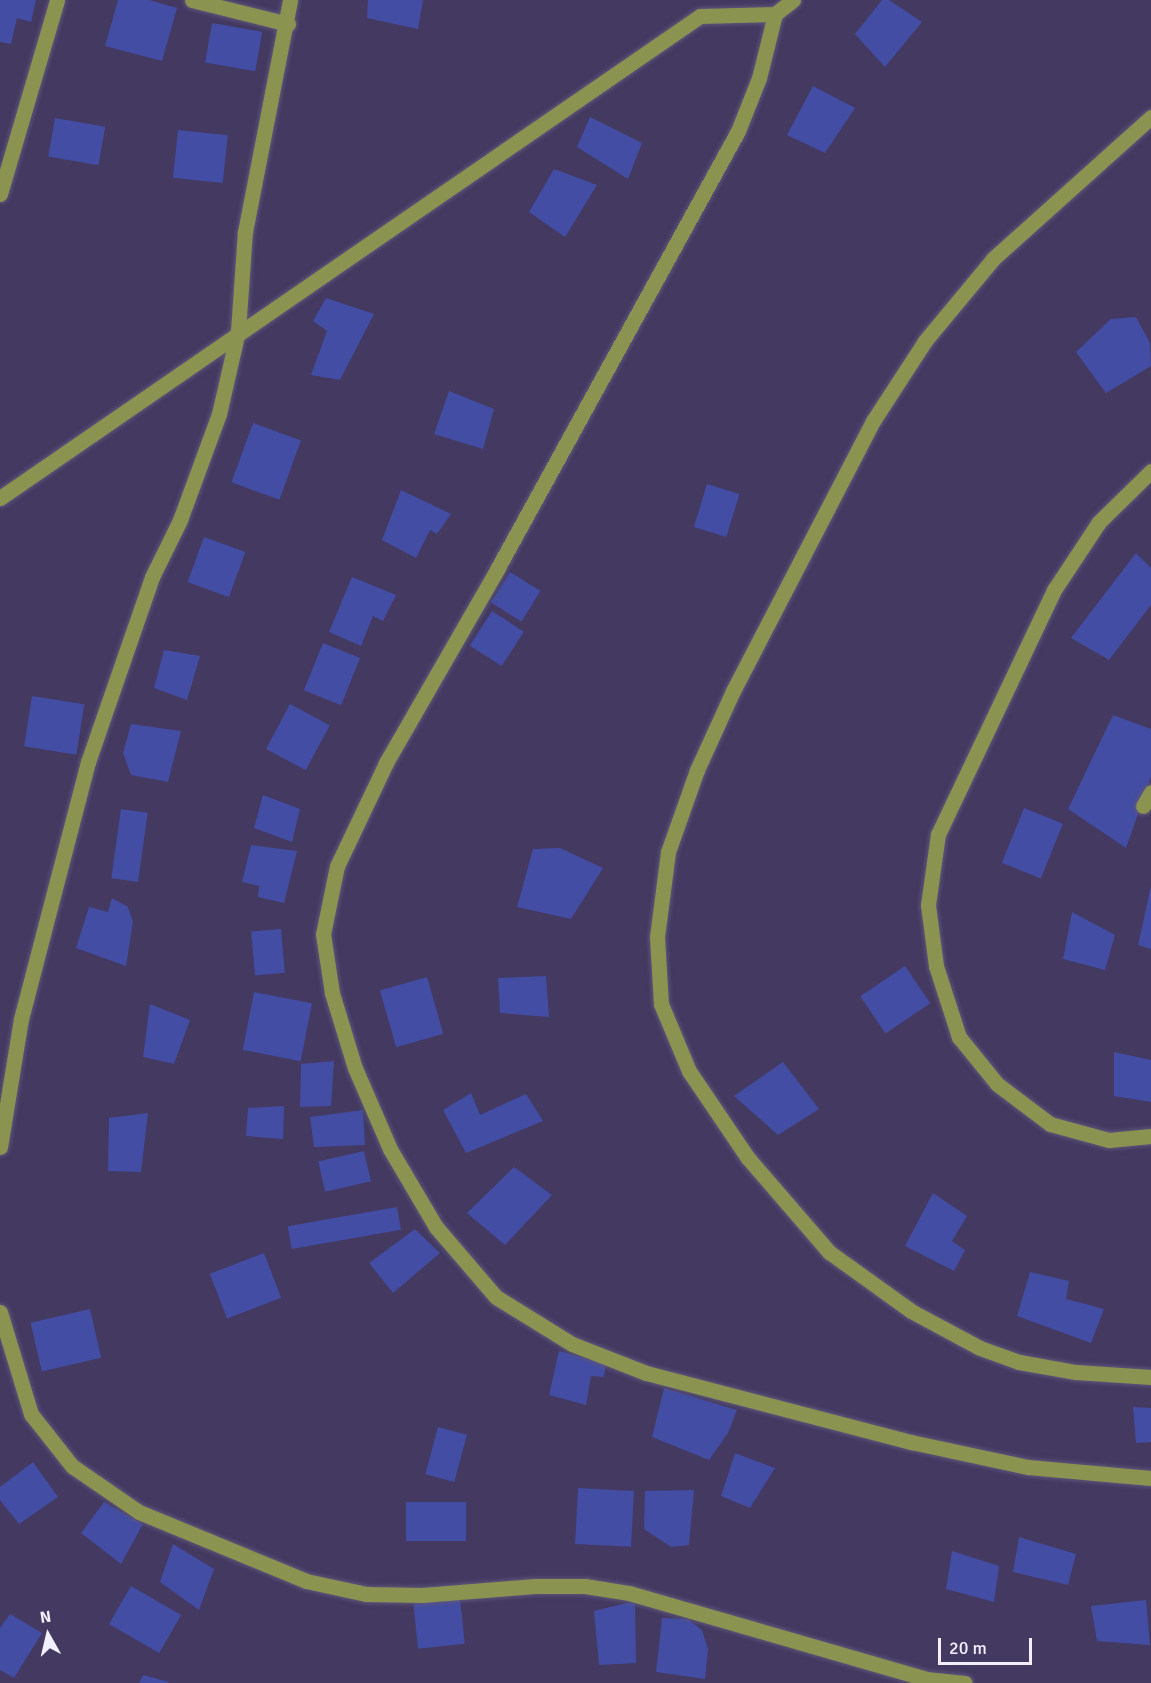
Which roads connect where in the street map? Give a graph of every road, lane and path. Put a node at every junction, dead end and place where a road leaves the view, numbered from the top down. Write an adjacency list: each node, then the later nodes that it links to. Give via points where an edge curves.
1 (57, 0): 10 (street)
2 (192, 0): 8 (street)
3 (290, 0): 8 (street)
4 (697, 0): 7 (street)
5 (793, 0): 6 (street)
6 (775, 14): 7 (street); 20 (street, via 759,78 738,131 386,763 337,866 323,934 332,993 355,1068 390,1149 436,1227 496,1297 572,1344 646,1372 911,1442 1028,1467)
7 (700, 16): 11 (street)
8 (288, 24): 11 (street, via 245,232)
9 (1151, 117): 19 (street, via 993,259 925,341 873,421 733,691 697,770 668,852 657,937 661,1004 689,1071 748,1158 829,1252 911,1311 980,1348 1019,1362 1076,1372)
10 (0, 194)
11 (238, 331): 13 (street); 17 (street, via 219,414 180,520 152,576 88,762 21,1019)
12 (1151, 471): 16 (street, via 1099,522 1054,590 938,834 928,905 936,966 959,1037 997,1084 1050,1124 1109,1140)
13 (0, 498)
14 (1151, 792): 15 (street)
15 (1143, 806)
16 (1151, 1136)
17 (0, 1147)
18 (0, 1312): 21 (street, via 31,1414 72,1466 140,1512 306,1581 366,1594 422,1595 555,1586 629,1593 926,1679)
19 (1151, 1377)
20 (1151, 1478)
21 (964, 1683)

